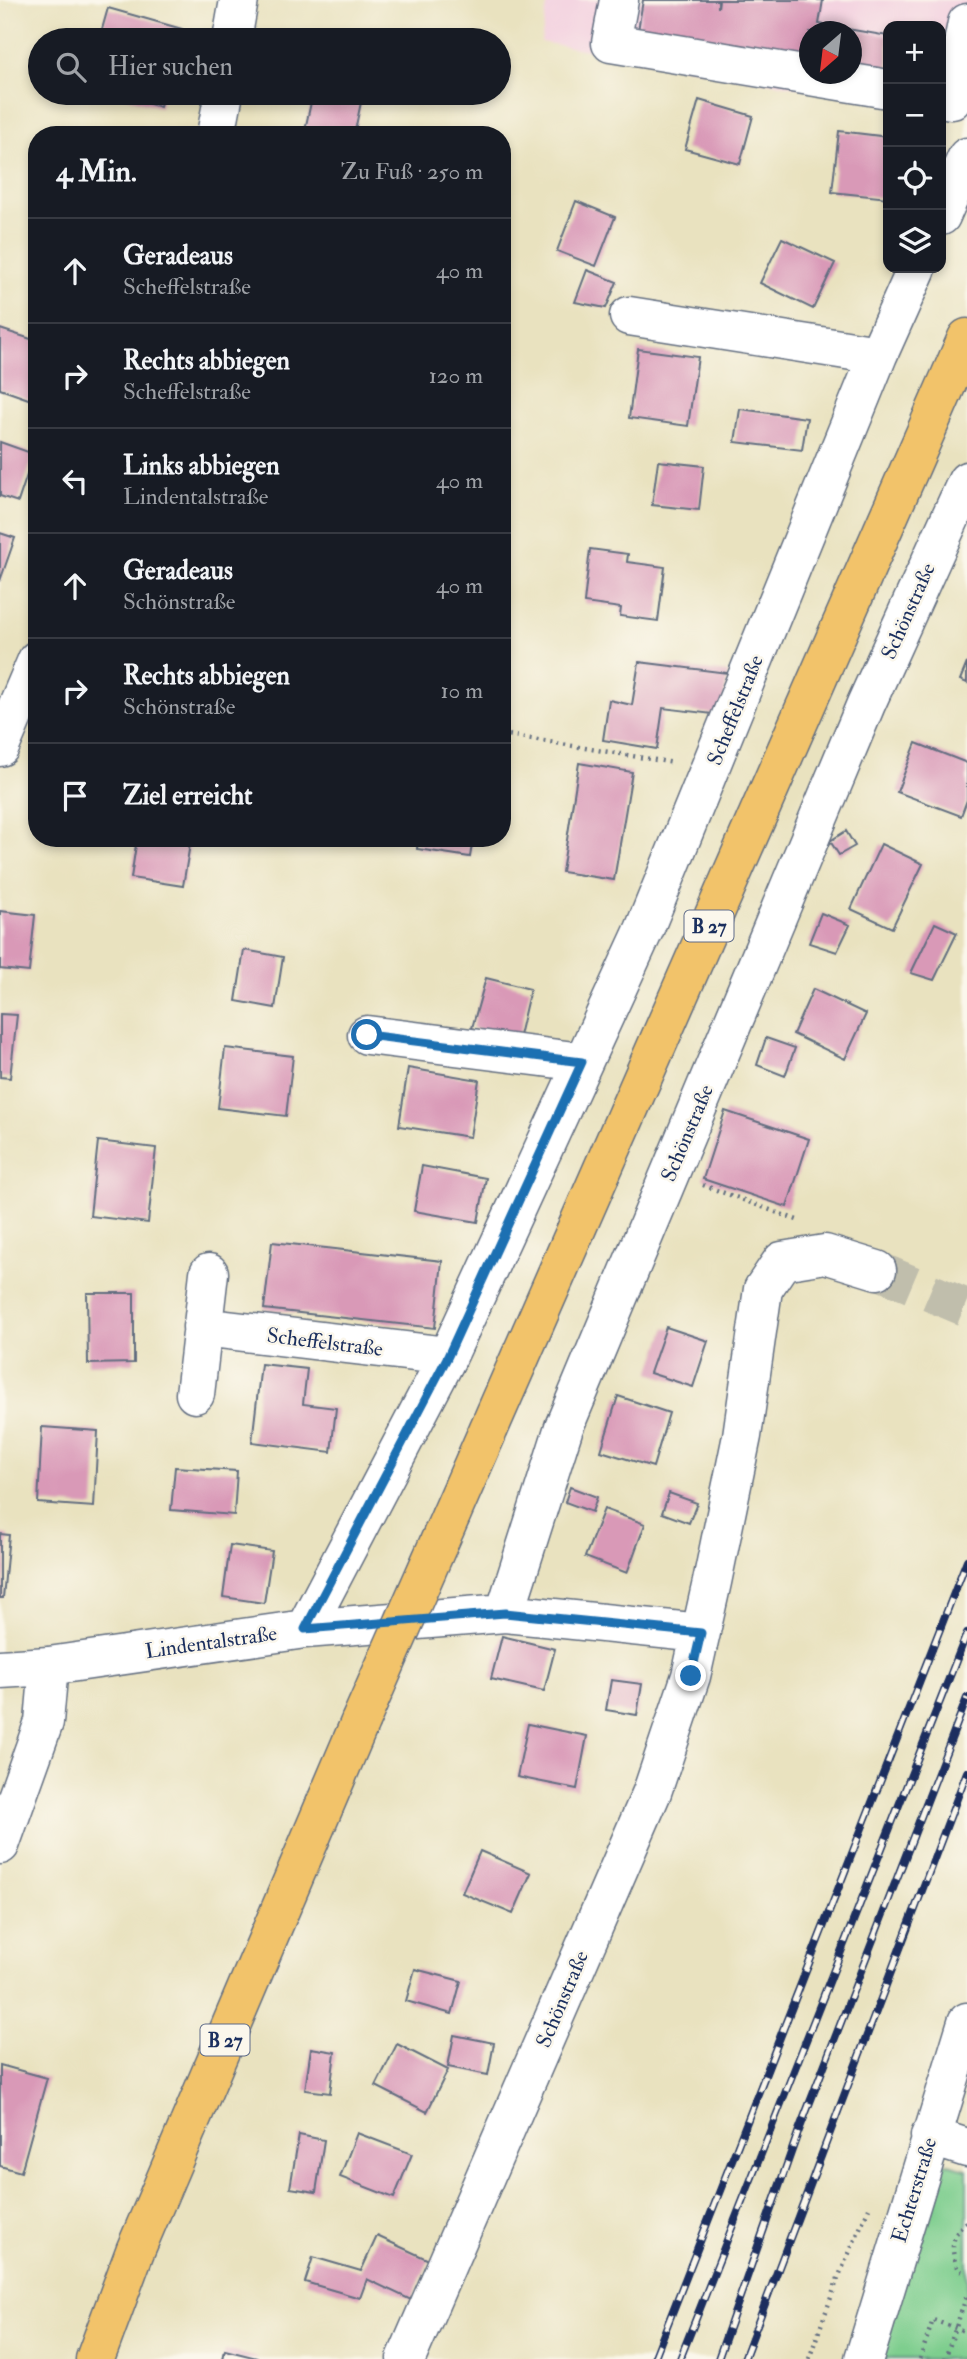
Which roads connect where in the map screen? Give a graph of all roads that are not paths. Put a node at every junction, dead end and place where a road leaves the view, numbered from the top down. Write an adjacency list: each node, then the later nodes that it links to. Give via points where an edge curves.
1 (239, 0): 6 (street)
2 (619, 0): 7 (street, via 611,43)
3 (960, 0): 4 (street)
4 (967, 2)
5 (967, 23): 8 (street, via 952,100)
6 (235, 28)
7 (883, 88)
8 (946, 99)
9 (222, 105): 10 (street)
10 (218, 126)
11 (967, 158): 12 (street)
12 (944, 210)
13 (916, 273): 16 (street, Scheffelstraße)
14 (629, 317): 16 (street)
15 (967, 338): 36 (main road, B 27, bridge, via 360,1722 135,2250)
16 (878, 355): 21 (street, Scheffelstraße, via 711,769)
17 (967, 481): 27 (street, Schönstraße, via 866,704 564,1427)
18 (28, 681): 19 (street)
19 (0, 747)
20 (367, 1035): 21 (street)
21 (582, 1062): 25 (street, Scheffelstraße)
22 (877, 1270): 29 (street, Schönstraße, via 825,1254 782,1261 763,1289 742,1436)
23 (209, 1273): 24 (street)
24 (202, 1327): 25 (street, Scheffelstraße); 26 (street)
25 (448, 1356): 28 (street, Scheffelstraße)
26 (195, 1394)
27 (505, 1613): 28 (street, Lindentalstraße); 29 (street)
28 (305, 1629): 30 (street, Lindentalstraße)
29 (701, 1633): 37 (street, Schönstraße, via 652,1793)
30 (49, 1665): 31 (street, Lindentalstraße); 32 (street, via 44,1721)
31 (0, 1669)
32 (0, 1845)
33 (967, 2022): 34 (street, Echterstraße)
34 (930, 2136): 35 (street); 38 (street, Echterstraße)
35 (967, 2148)
36 (94, 2359)
37 (406, 2359)
38 (864, 2359)

